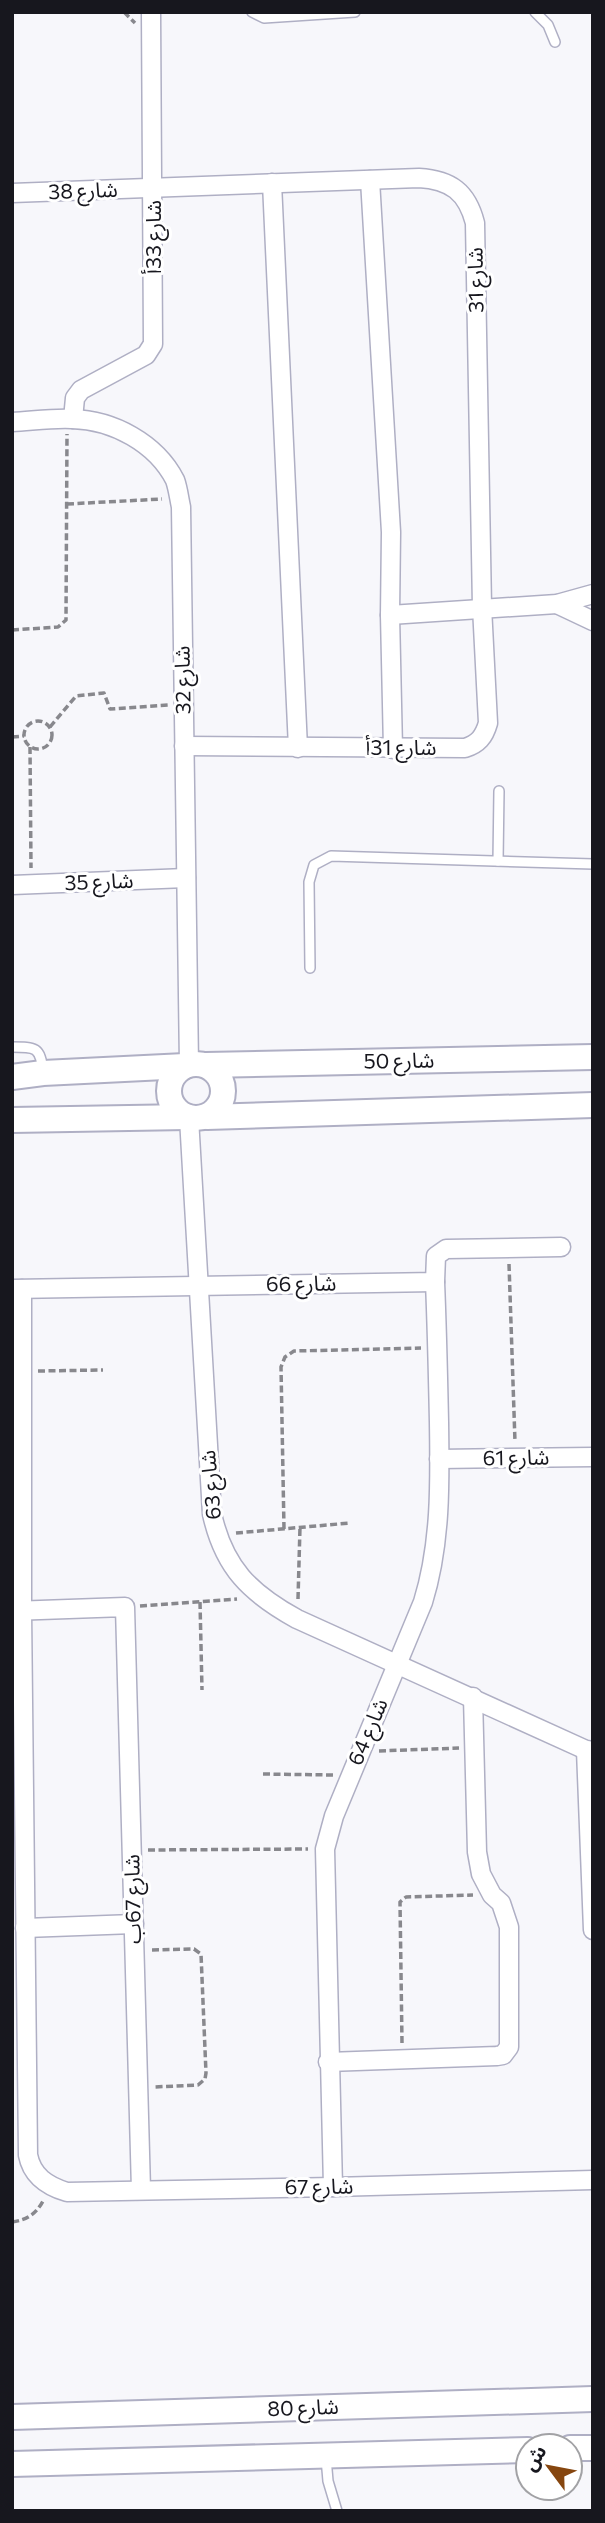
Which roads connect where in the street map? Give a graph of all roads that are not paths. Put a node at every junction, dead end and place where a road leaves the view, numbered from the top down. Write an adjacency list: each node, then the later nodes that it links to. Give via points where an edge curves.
1 (151, 12): 9 (street, شارع 33أ)
2 (252, 12): 5 (lane)
3 (355, 12): 5 (lane)
4 (535, 12): 6 (lane, via 548,25)
5 (264, 15)
6 (555, 43)
7 (370, 180): 8 (street, شارع 31); 15 (street, شارع 31, via 435,179 450,185 471,208 475,223); 16 (street, via 391,532)
8 (272, 183): 9 (street, شارع 31); 19 (street)
9 (153, 188): 10 (street, شارع 38); 11 (street, شارع 33أ, via 153,344 146,355 81,390)
10 (12, 193)
11 (70, 419): 12 (street, شارع 32); 18 (street, شارع 32, via 113,428 147,445 176,482)
12 (12, 422)
13 (593, 594): 14 (street)
14 (557, 604): 15 (street); 17 (street)
15 (482, 607): 16 (street); 20 (street, شارع 31أ, via 488,723 481,740 465,748)
16 (390, 615): 20 (street)
17 (593, 621)
18 (184, 746): 19 (street, شارع 31أ); 24 (street, شارع 32)
19 (298, 748): 20 (street, شارع 31أ)
20 (393, 749)
21 (499, 791): 22 (lane)
22 (498, 861): 23 (lane); 26 (lane, via 331,856 314,865 309,883)
23 (593, 864)
24 (186, 878): 25 (street, شارع 35); 29 (street, شارع 32)
25 (12, 885)
26 (310, 968)
27 (12, 1047): 30 (lane, via 37,1050)
28 (593, 1057): 29 (street, شارع 50)
29 (193, 1065): 30 (street, شارع 50); 33 (street, via 173,1077 169,1092 174,1107); 33 (street, via 219,1075 224,1090 220,1106)
30 (43, 1073): 31 (street, شارع 50)
31 (12, 1077)
32 (593, 1105): 33 (street)
33 (194, 1117): 34 (street); 37 (street, شارع 63)
34 (12, 1120)
35 (561, 1247): 36 (street, via 442,1250 435,1260)
36 (435, 1282): 37 (street, شارع 66); 40 (street, شارع 64)
37 (199, 1285): 38 (street, شارع 66); 42 (street, شارع 63, via 212,1514 227,1558 260,1597)
38 (17, 1289): 41 (street, via 22,1371)
39 (593, 1457): 40 (street, شارع 61)
40 (439, 1459): 42 (street, شارع 64, via 433,1572)
41 (17, 1611): 45 (street); 46 (street, شارع 67ب, via 125,1607)
42 (397, 1664): 43 (street, شارع 63); 48 (street, شارع 64, via 350,1775 325,1849)
43 (473, 1697): 44 (street, شارع 63); 48 (street, via 477,1852 481,1874 501,1903 509,1927 510,2041 506,2052)
44 (589, 1750): 47 (street)
45 (21, 1917): 46 (street); 51 (street, شارع 67, via 30,2166 46,2183 67,2192)
46 (134, 1924): 51 (street, شارع 67ب)
47 (593, 1930)
48 (328, 2062): 50 (street, شارع 64)
49 (593, 2180): 50 (street, شارع 67)
50 (332, 2188): 51 (street, شارع 67)
51 (141, 2190)
52 (593, 2399): 53 (street, شارع 80)
53 (12, 2417)
54 (514, 2450): 55 (street)
55 (326, 2455): 56 (street); 57 (lane)
56 (12, 2464)
57 (337, 2511)

